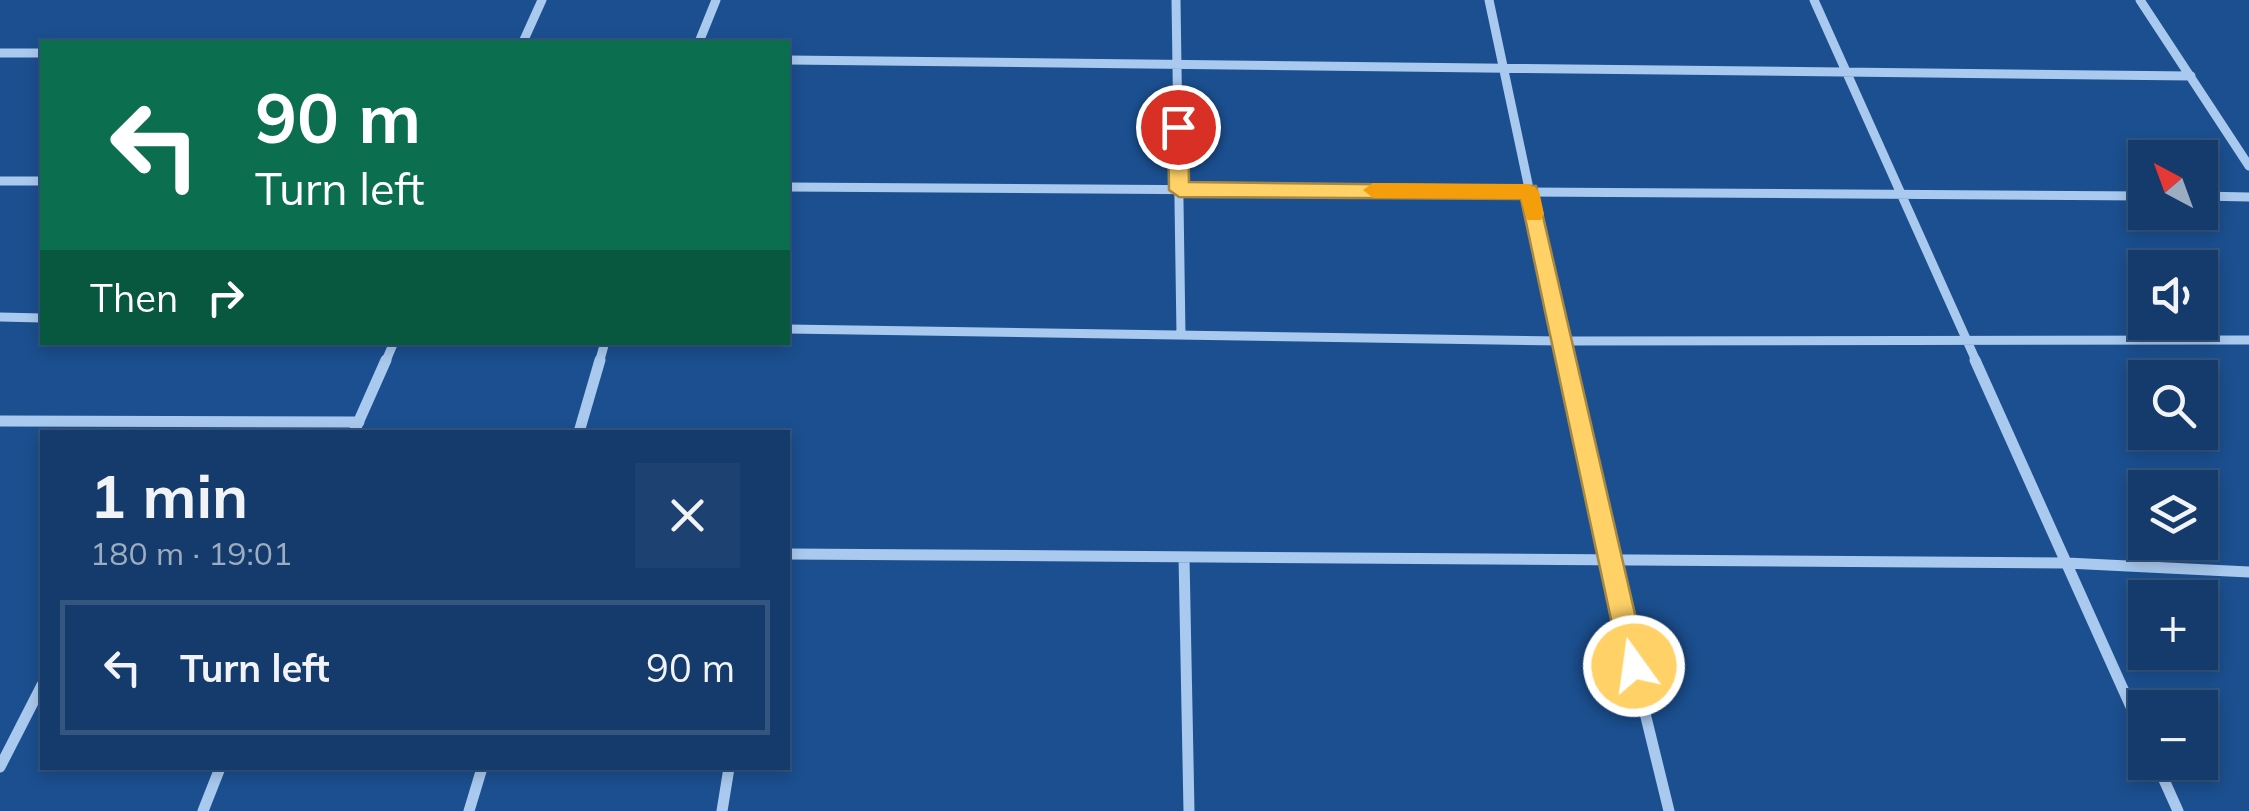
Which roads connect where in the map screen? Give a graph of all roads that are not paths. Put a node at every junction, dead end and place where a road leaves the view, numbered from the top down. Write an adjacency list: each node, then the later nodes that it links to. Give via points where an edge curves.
1 (542, 0): 7 (street)
2 (716, 0): 8 (street)
3 (1176, 0): 12 (street)
4 (1489, 0): 13 (street)
5 (1814, 0): 14 (street)
6 (2140, 0): 15 (street)
7 (524, 40)
8 (700, 40)
9 (0, 53): 10 (street)
10 (40, 53)
11 (790, 60): 12 (street)
12 (1177, 64): 13 (street); 22 (street)
13 (1503, 67): 14 (street); 23 (street)
14 (1846, 70): 15 (street); 24 (street)
15 (2191, 76): 16 (street)
16 (2234, 144): 17 (street); 18 (street)
17 (2249, 144)
18 (2249, 166)
19 (0, 180): 20 (street)
20 (40, 181)
21 (790, 187): 22 (street)
22 (1179, 190): 23 (street); 31 (street)
23 (1529, 191): 24 (street); 34 (street)
24 (1901, 193): 25 (street); 32 (street)
25 (2128, 196)
26 (2218, 196): 27 (street)
27 (2249, 197)
28 (0, 318): 29 (street)
29 (40, 318)
30 (790, 329): 31 (street)
31 (1181, 335): 34 (street)
32 (1966, 338): 33 (street); 34 (street); 44 (street)
33 (2249, 340)
34 (1561, 341): 43 (street)
35 (393, 345): 39 (street)
36 (603, 345): 40 (street)
37 (0, 420): 38 (street)
38 (175, 427): 39 (street)
39 (356, 427)
40 (579, 430)
41 (790, 554): 42 (street)
42 (1184, 556): 43 (street); 56 (street)
43 (1607, 558): 44 (street); 57 (street)
44 (2067, 563): 45 (street); 47 (street)
45 (2249, 572)
46 (40, 689): 48 (street)
47 (2128, 700)
48 (0, 767)
49 (219, 770): 53 (street)
50 (481, 770): 54 (street)
51 (729, 770): 55 (street)
52 (2164, 780): 58 (street)
53 (203, 811)
54 (469, 811)
55 (722, 811)
56 (1189, 811)
57 (1669, 811)
58 (2178, 811)

